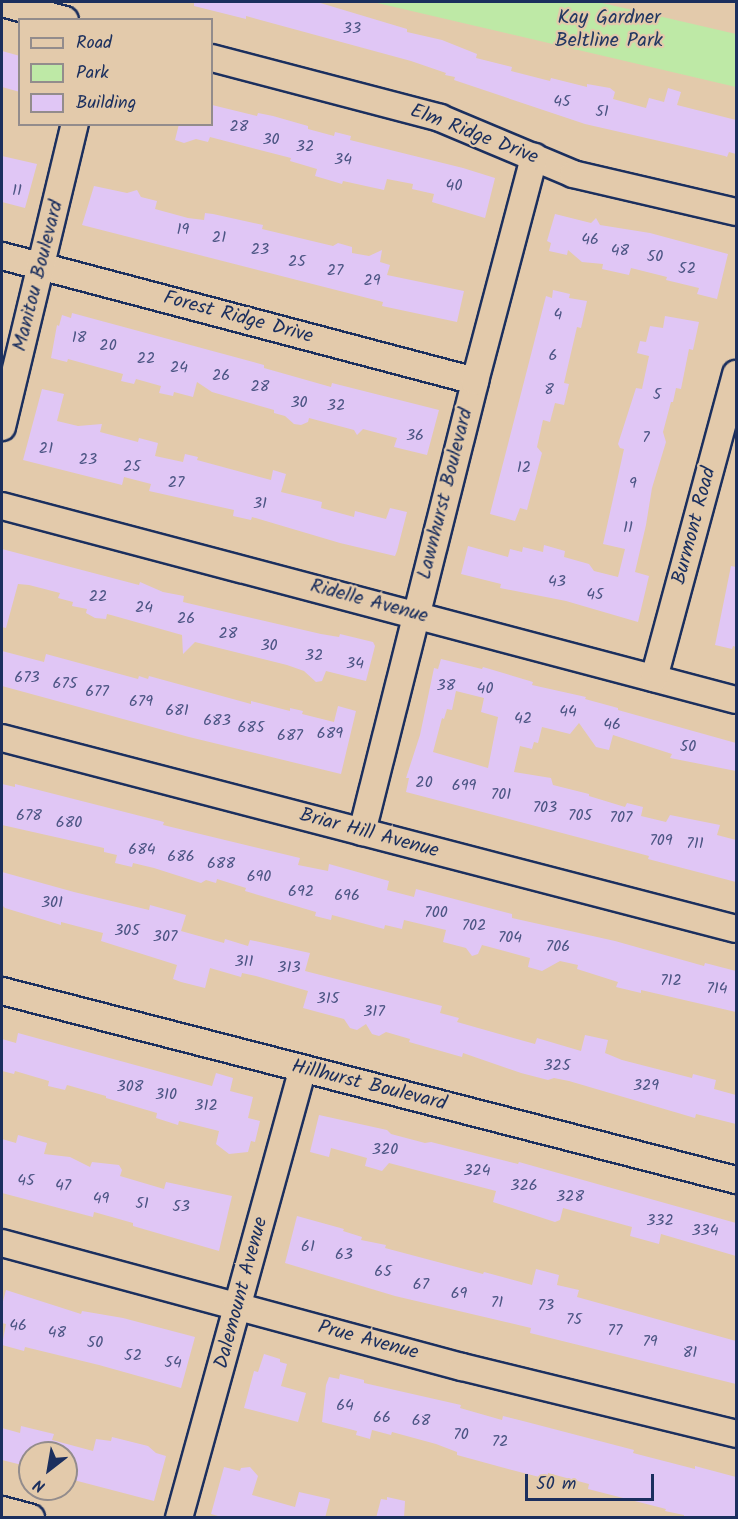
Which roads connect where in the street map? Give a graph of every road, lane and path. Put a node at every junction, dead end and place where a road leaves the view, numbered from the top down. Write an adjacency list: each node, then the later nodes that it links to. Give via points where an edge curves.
1 (2, 3): 2 (street)
2 (58, 18)
3 (213, 58): 5 (street, Elm Ridge Drive, via 440,118)
4 (75, 126): 8 (street, Manitou Boulevard)
5 (534, 157): 6 (street, Elm Ridge Drive, via 573,174); 10 (street, Lawnhurst Boulevard)
6 (736, 212)
7 (2, 256): 8 (street, Forest Ridge Drive)
8 (42, 267): 10 (street, Forest Ridge Drive); 11 (street, Manitou Boulevard)
9 (736, 374): 14 (street, Burmont Road)
10 (475, 381): 13 (street, Lawnhurst Boulevard)
11 (2, 427)
12 (2, 506): 13 (street, Ridelle Avenue)
13 (416, 615): 14 (street, Ridelle Avenue); 17 (street, Lawnhurst Boulevard)
14 (654, 678): 15 (street, Ridelle Avenue)
15 (736, 700)
16 (2, 738): 17 (street, Briar Hill Avenue)
17 (362, 832): 18 (street, Briar Hill Avenue)
18 (736, 929)
19 (2, 991): 20 (street, Hillhurst Boulevard)
20 (303, 1069): 21 (street, Hillhurst Boulevard); 23 (street, Dalemount Avenue)
21 (736, 1180)
22 (2, 1243): 23 (street, Prue Avenue)
23 (239, 1306): 24 (street, Prue Avenue); 27 (street, Dalemount Avenue)
24 (736, 1434)
25 (2, 1510): 26 (street)
26 (31, 1518)
27 (179, 1518)

